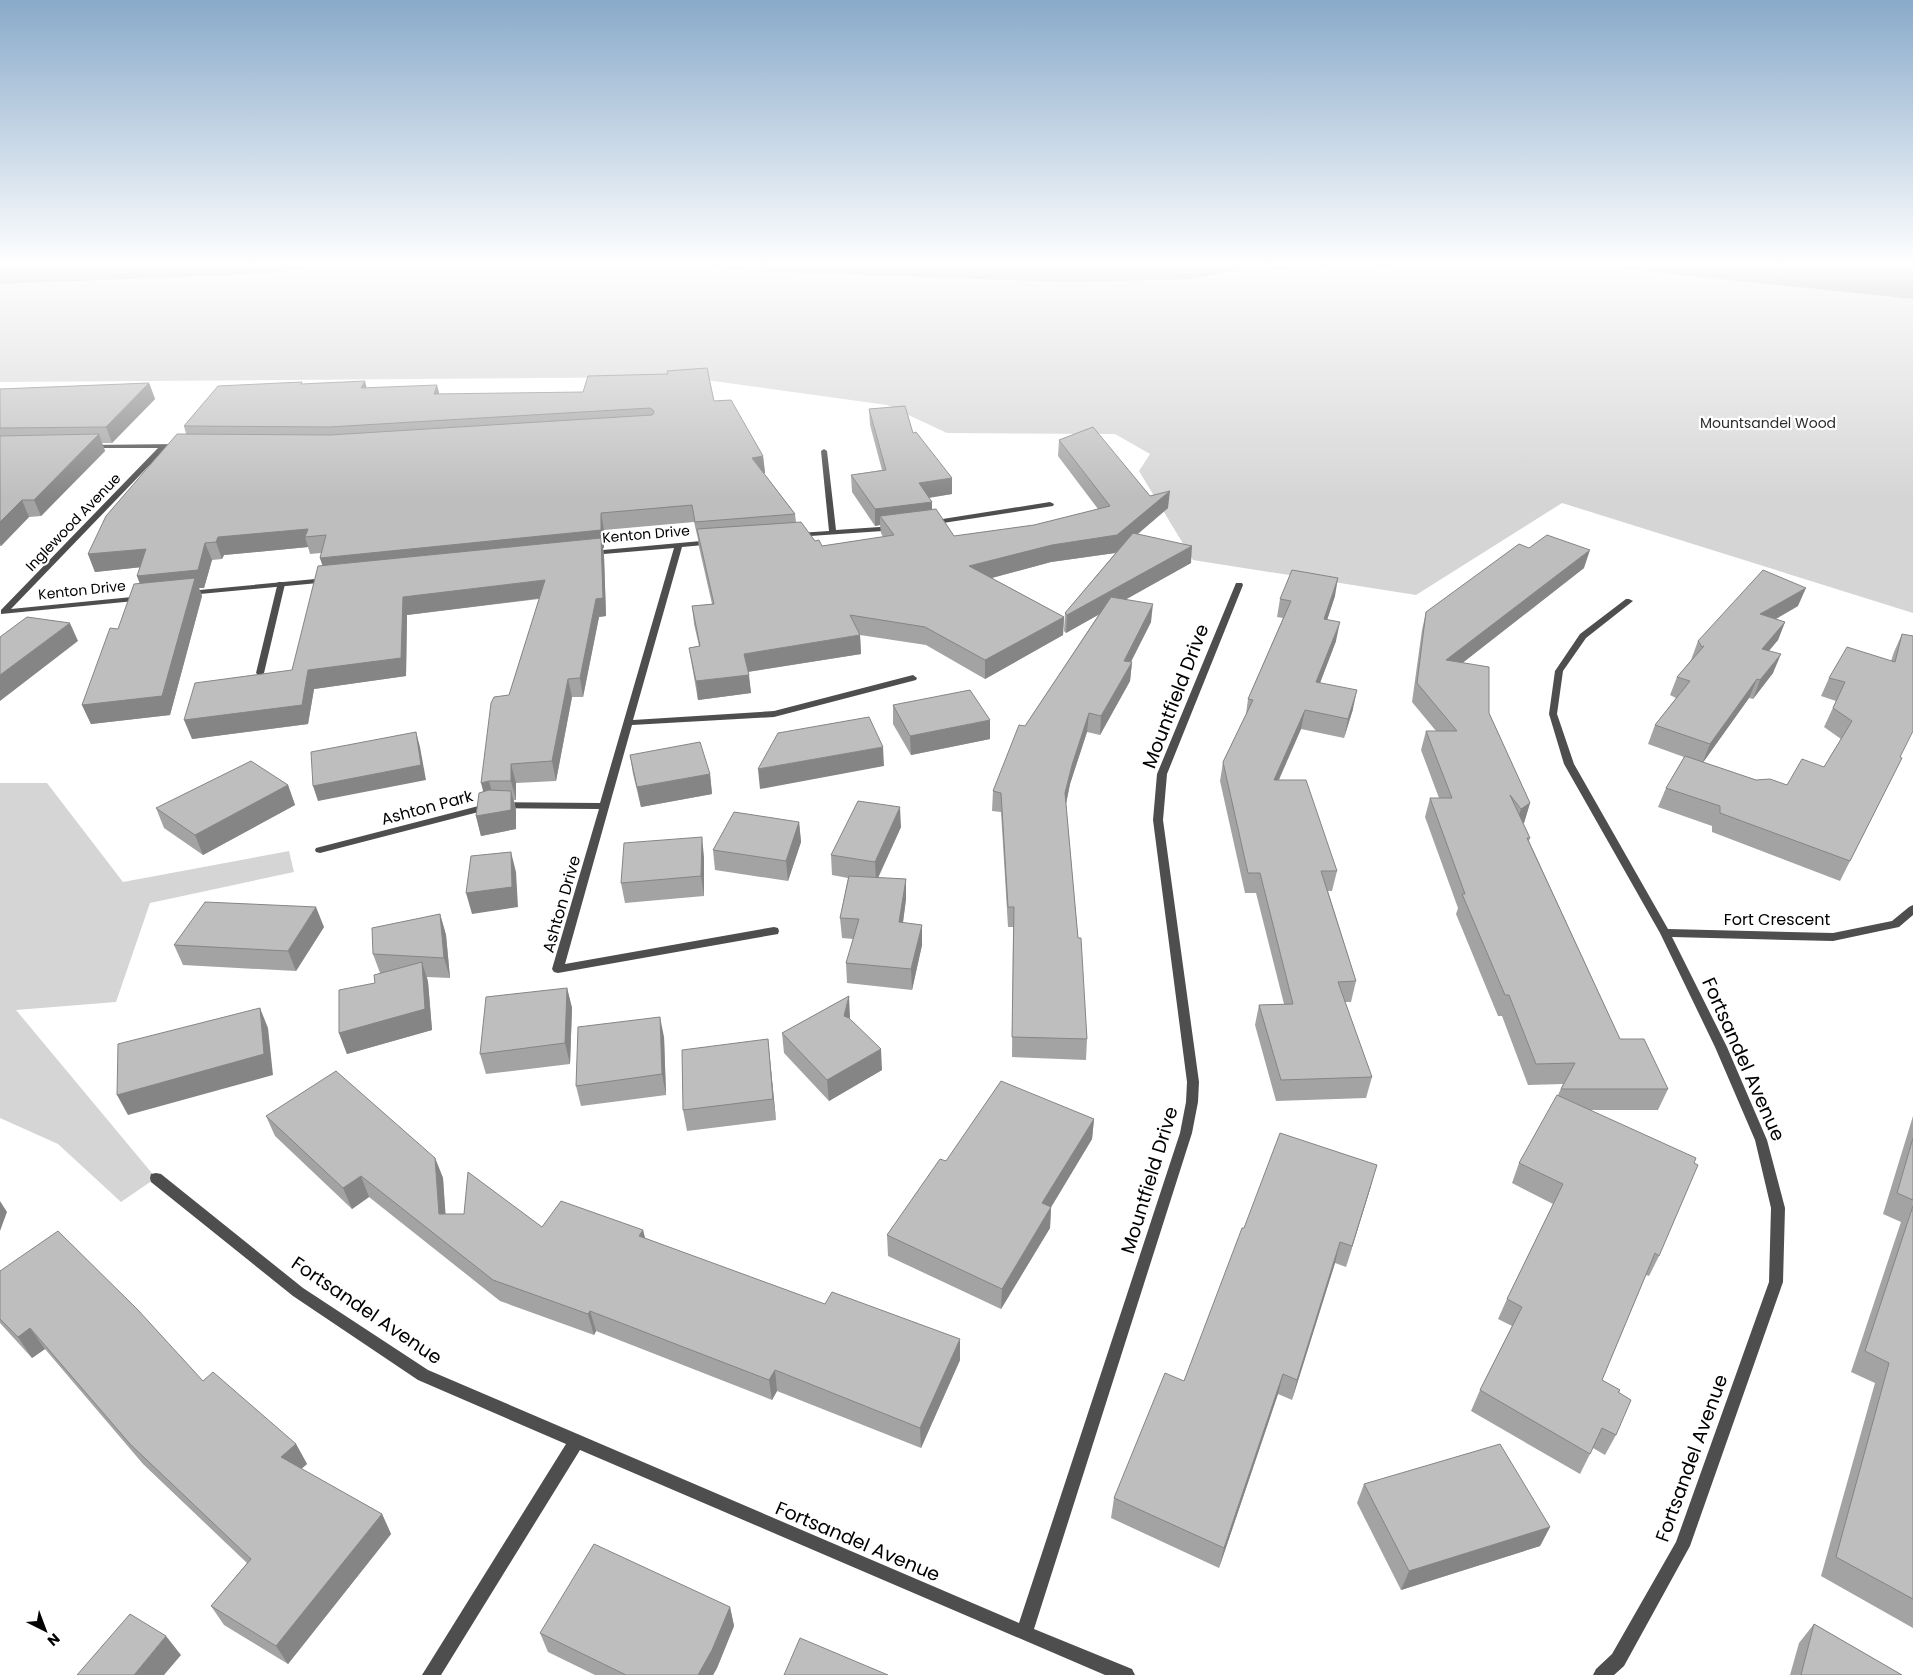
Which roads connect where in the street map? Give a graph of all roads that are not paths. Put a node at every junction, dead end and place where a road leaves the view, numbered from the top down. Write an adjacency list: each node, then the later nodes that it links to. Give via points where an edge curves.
1 (87, 446): 2 (street)
2 (164, 446): 3 (street); 19 (street, Inglewood Avenue)
3 (184, 446)
4 (824, 451): 8 (street)
5 (1050, 504): 6 (street)
6 (918, 525)
7 (900, 528): 8 (street)
8 (833, 533): 9 (street)
9 (795, 536)
10 (718, 541): 11 (street, Kenton Drive)
11 (679, 544): 12 (street, Kenton Drive); 22 (street, Ashton Drive)
12 (580, 554)
13 (331, 579): 14 (street)
14 (282, 584): 16 (street); 20 (street)
15 (1238, 585): 30 (street, Mountfield Drive, via 1162,774 1158,820 1193,1082 1186,1133)
16 (183, 594)
17 (153, 597): 19 (street, Kenton Drive)
18 (1629, 601): 27 (street, Fortsandel Avenue, via 1583,636 1559,671 1553,714 1569,764)
19 (2, 613)
20 (260, 673)
21 (913, 678): 22 (street, via 774,714)
22 (628, 722): 23 (street, Ashton Drive)
23 (604, 806): 24 (street, Ashton Park, via 494,805); 26 (street, Ashton Drive, via 558,969)
24 (320, 850)
25 (1913, 909): 27 (street, Fort Crescent, via 1895,924 1833,937)
26 (774, 931)
27 (1665, 934): 33 (street, Fortsandel Avenue, via 1721,1047 1762,1140 1778,1208 1776,1282 1682,1546 1618,1660)
28 (156, 1178): 29 (street, Fortsandel Avenue, via 298,1292 423,1375)
29 (576, 1442): 30 (street, Fortsandel Avenue); 31 (street)
30 (1024, 1634): 32 (street, Fortsandel Avenue)
31 (430, 1675)
32 (1126, 1675)
33 (1602, 1675)

